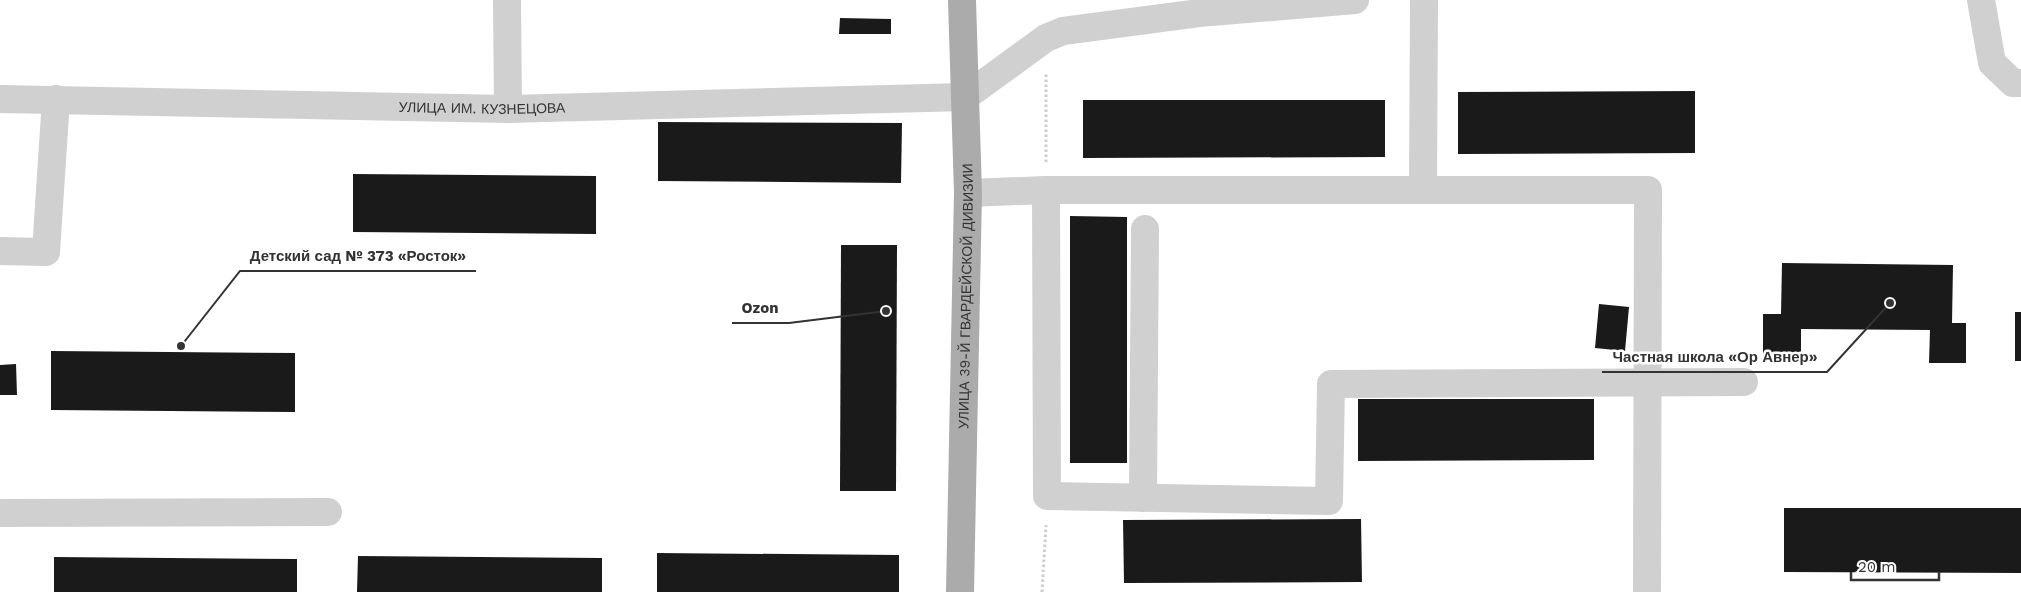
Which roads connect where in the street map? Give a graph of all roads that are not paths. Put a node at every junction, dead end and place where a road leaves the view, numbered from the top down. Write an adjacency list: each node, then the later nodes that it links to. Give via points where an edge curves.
1 (507, 0): 10 (street)
2 (962, 0): 7 (main road, УЛИЦА 39-Й ГВАРДЕЙСКОЙ ДИВИЗИИ)
3 (1355, 0): 7 (street, via 1199,13 1063,31 1046,38)
4 (1424, 0): 12 (street)
5 (1981, 0): 6 (street, via 1992,63 2013,83)
6 (2021, 83)
7 (965, 97): 10 (street, УЛИЦА ИМ. КУЗНЕЦОВА); 13 (main road, УЛИЦА 39-Й ГВАРДЕЙСКОЙ ДИВИЗИИ)
8 (0, 99): 9 (street, УЛИЦА ИМ. КУЗНЕЦОВА)
9 (56, 99): 10 (street, УЛИЦА ИМ. КУЗНЕЦОВА); 15 (street, via 46,252)
10 (508, 109)
11 (1046, 190): 12 (street); 13 (street); 18 (street, via 1048,496)
12 (1423, 190): 17 (street, via 1648,190)
13 (968, 193): 21 (main road, УЛИЦА 39-Й ГВАРДЕЙСКОЙ ДИВИЗИИ)
14 (1145, 229): 18 (street)
15 (0, 251)
16 (1744, 382): 17 (street)
17 (1647, 383): 18 (street, via 1331,384 1329,501); 22 (street)
18 (1143, 498)
19 (328, 512): 20 (street)
20 (0, 513)
21 (960, 592)
22 (1647, 592)

